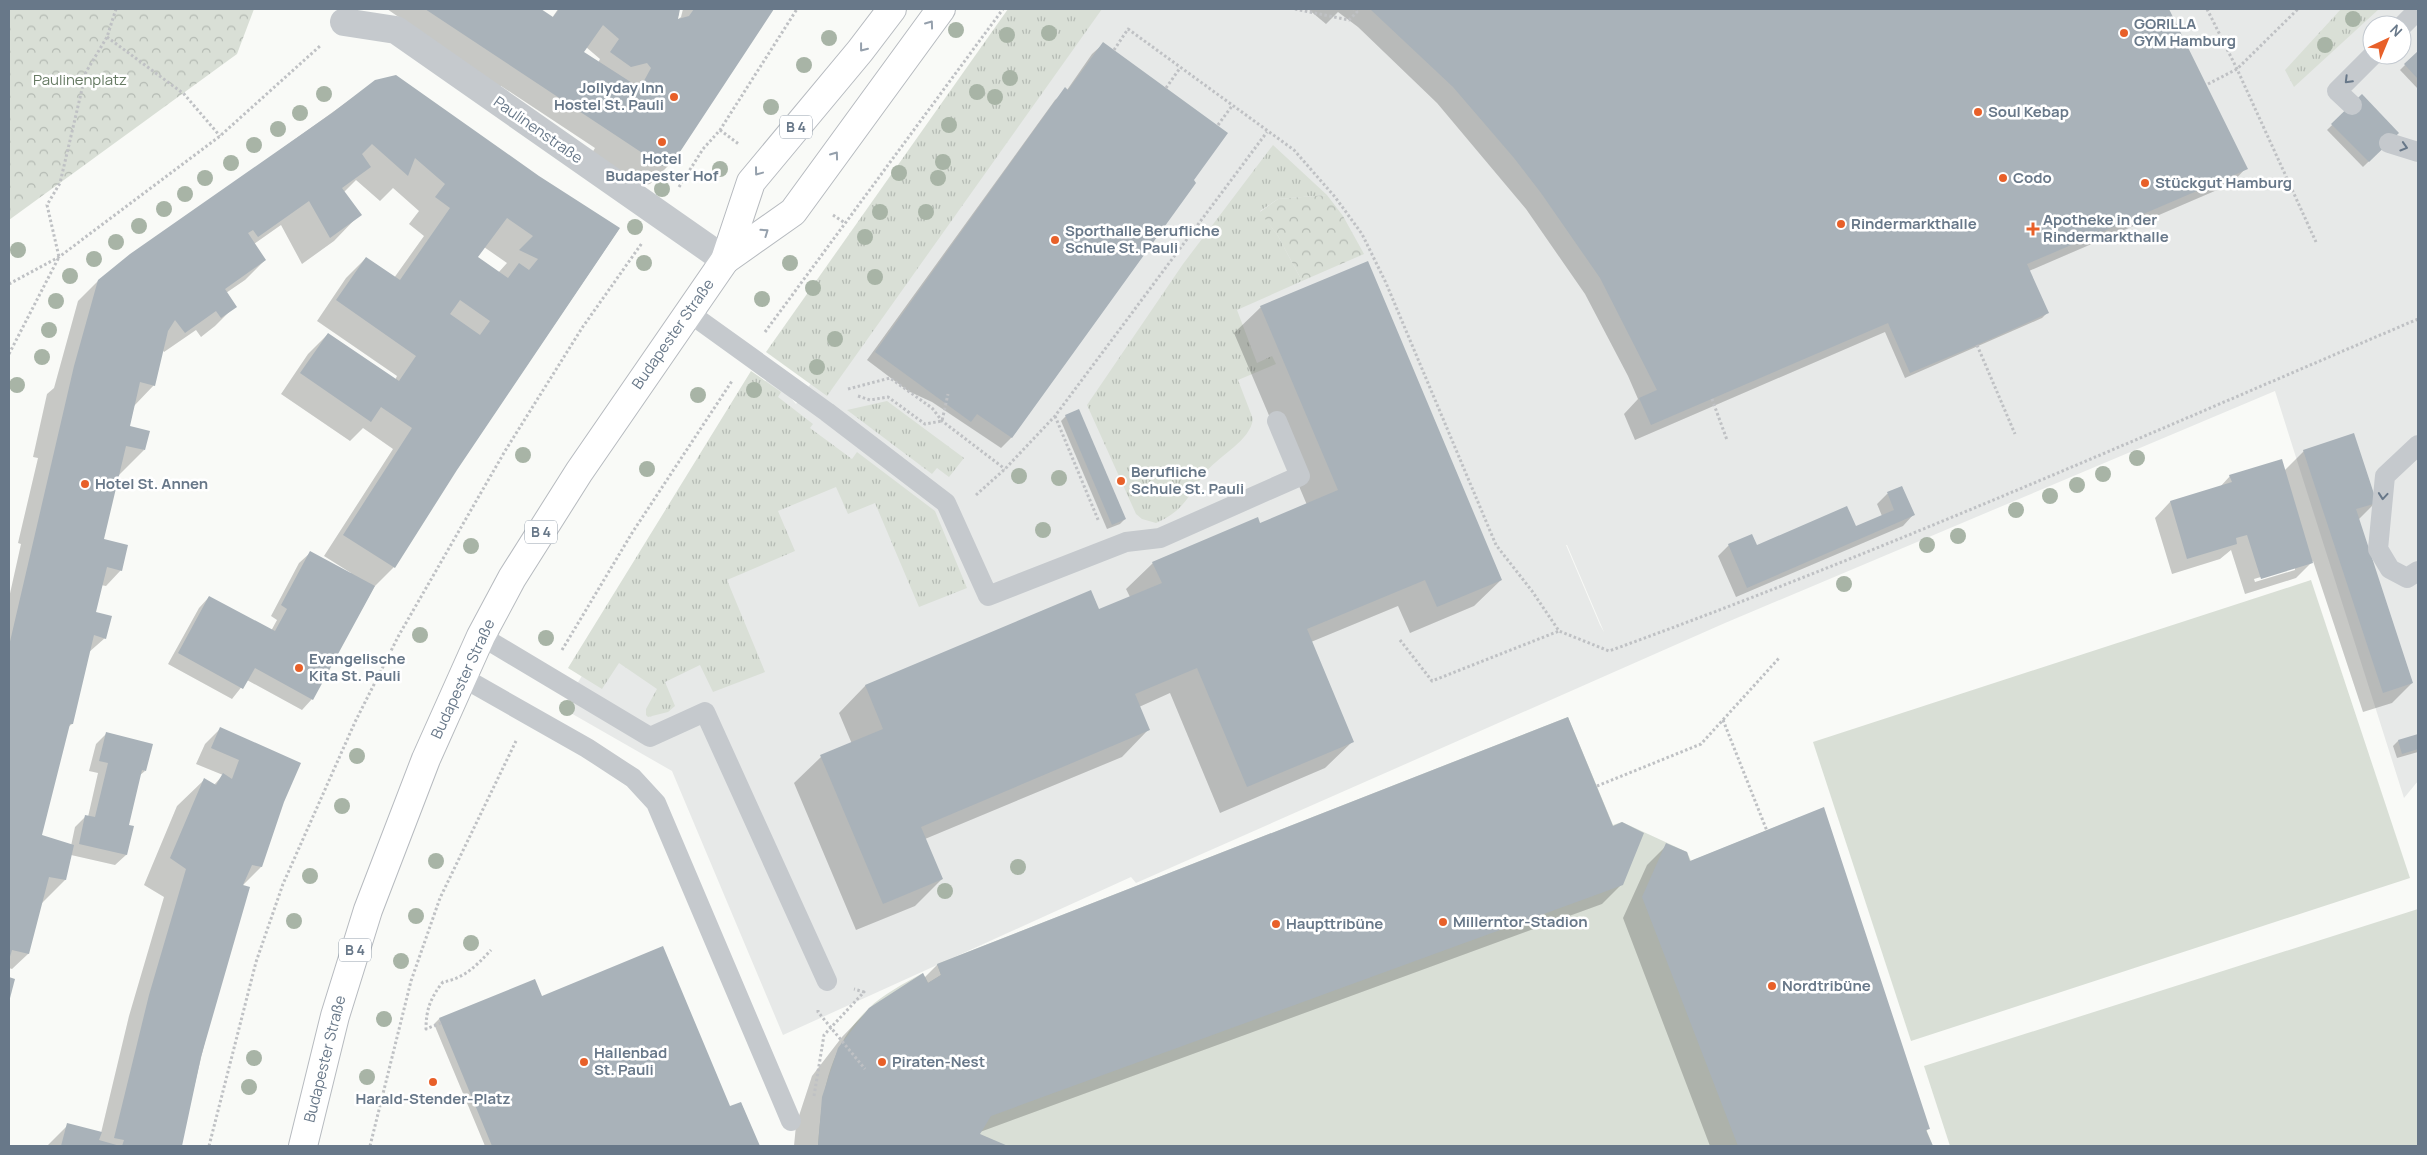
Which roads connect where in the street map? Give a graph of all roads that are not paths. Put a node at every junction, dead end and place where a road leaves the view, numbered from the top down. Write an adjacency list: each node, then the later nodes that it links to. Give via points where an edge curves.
1 (892, 9): 8 (main road, Budapester Straße / B 4, one-way to 8, via 751,182)
2 (942, 9): 8 (main road, Budapester Straße / B 4, one-way to 2, via 793,212)
3 (344, 22): 8 (street, Paulinenstraße, via 396,30)
4 (2363, 65): 5 (lane, one-way to 5, via 2337,91)
5 (2352, 105)
6 (2389, 143): 7 (lane, one-way to 7)
7 (2418, 152)
8 (725, 260): 9 (main road, Budapester Straße / B 4)
9 (688, 312): 10 (lane, via 946,503 988,596 1126,542 1160,538 1300,476); 13 (main road, Budapester Straße / B 4, via 579,472 512,578)
10 (1277, 421)
11 (2418, 445): 12 (lane, one-way to 12, via 2385,476 2378,550 2390,569 2407,578)
12 (2418, 571)
13 (481, 636): 14 (main road, Budapester Straße / B 4); 15 (lane, via 650,737 705,712)
14 (462, 677): 16 (lane, via 634,778 656,803); 17 (main road, Budapester Straße / B 4, via 426,759 368,910 335,1016)
15 (827, 980)
16 (790, 1121)
17 (303, 1146)

